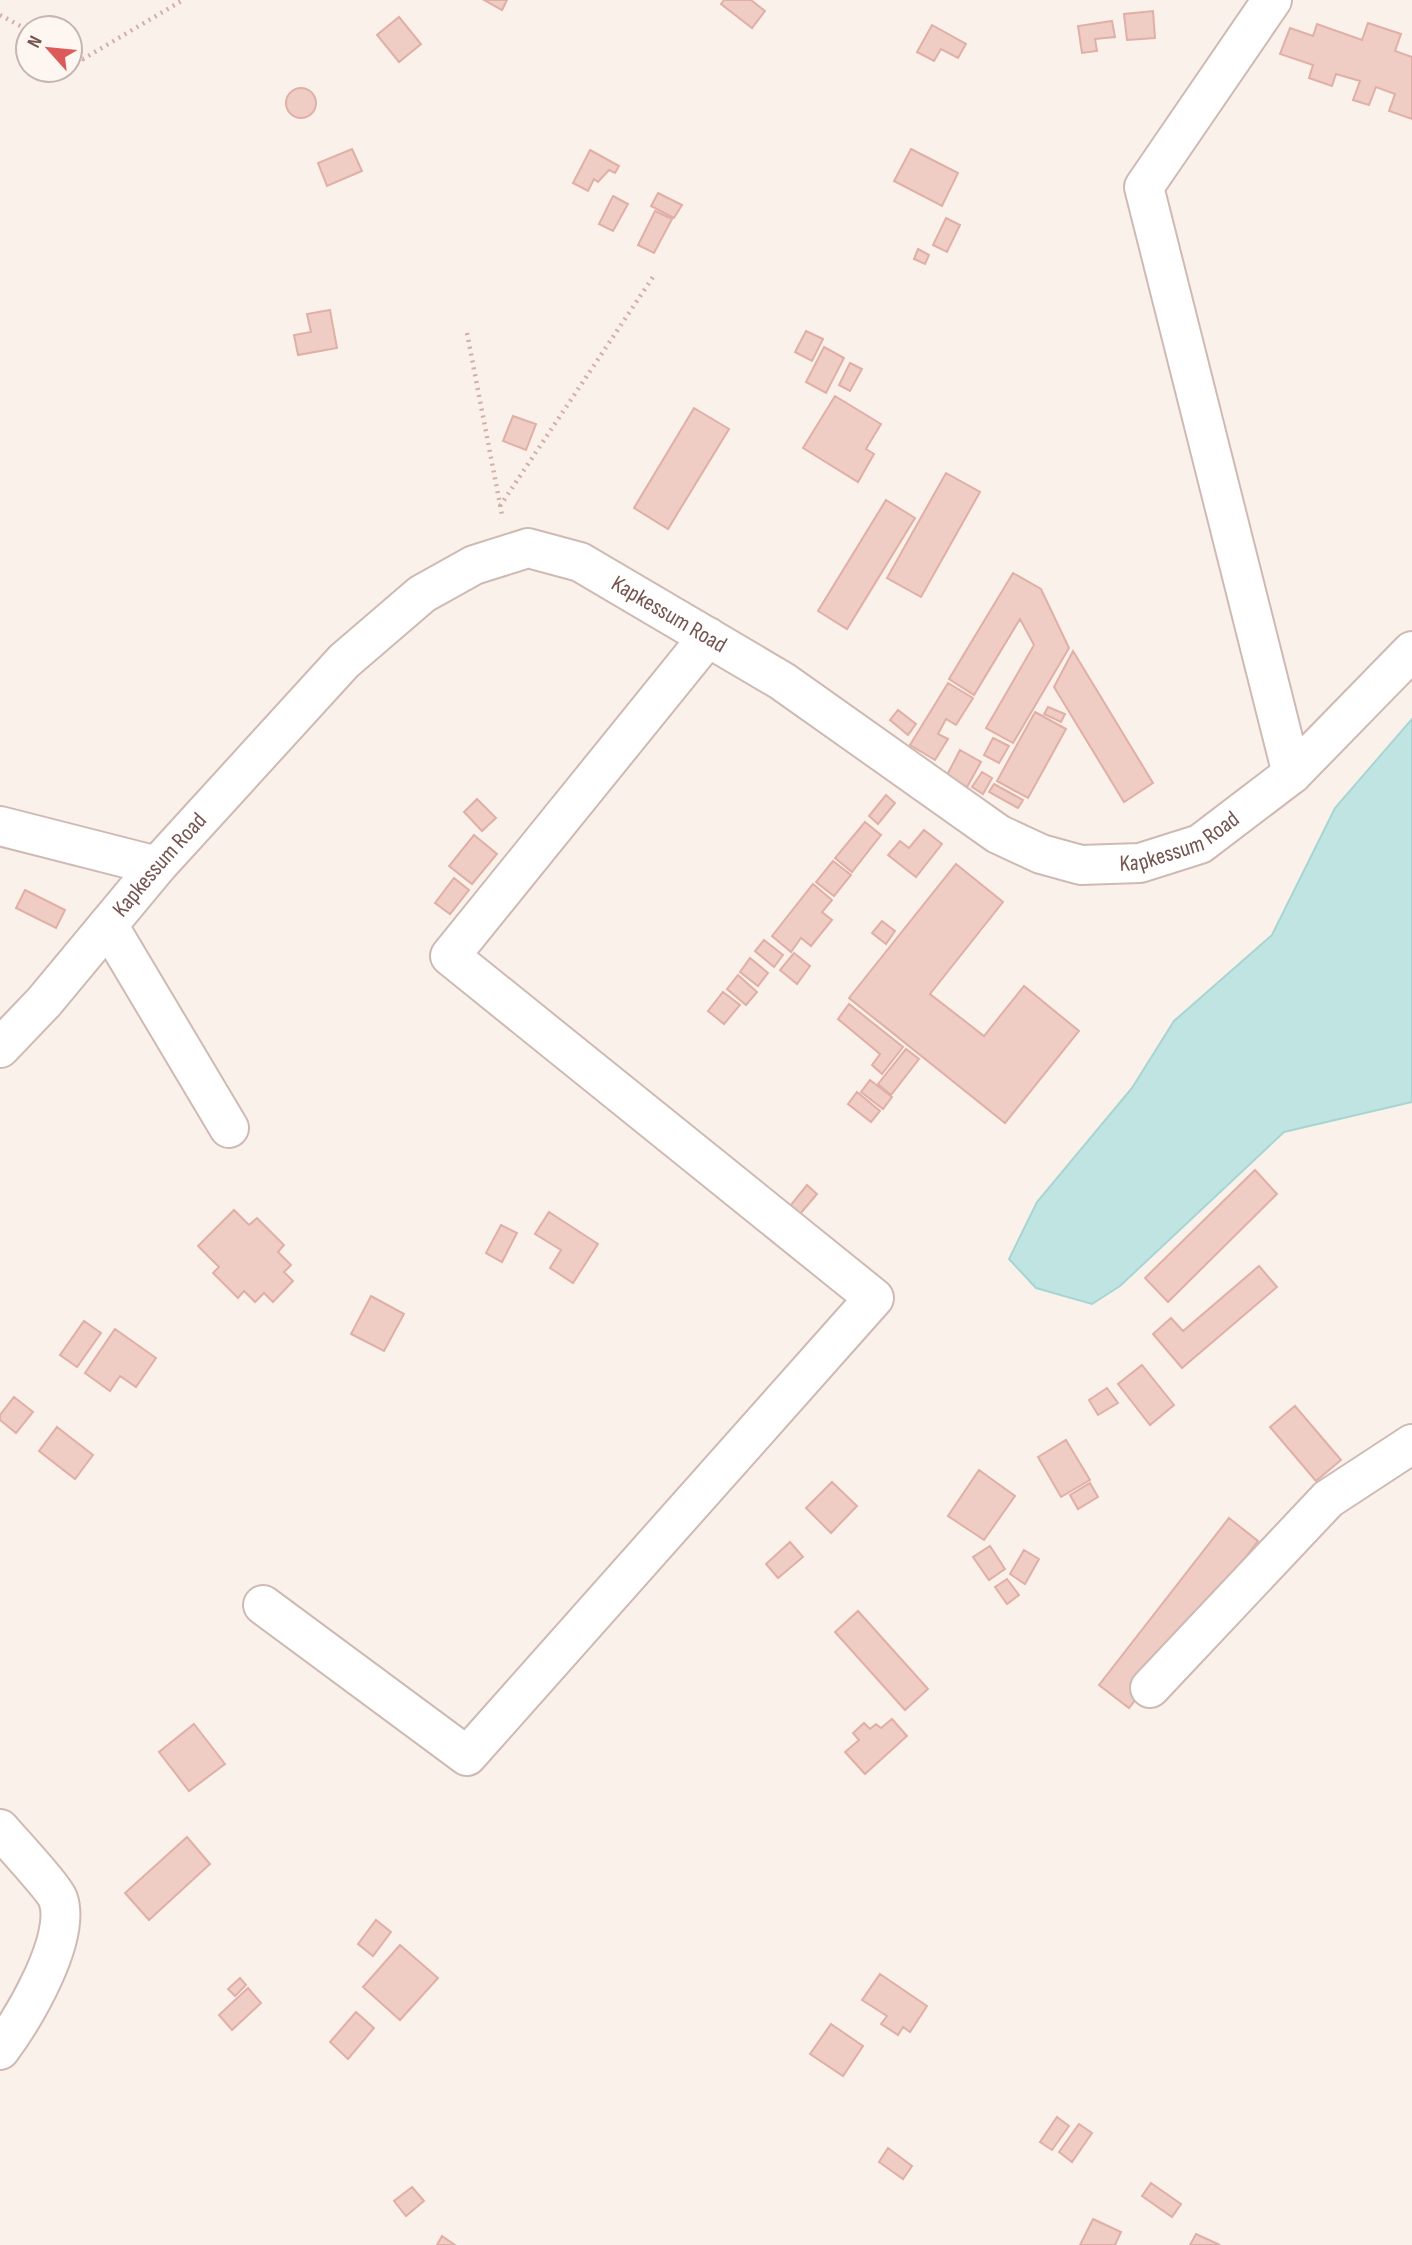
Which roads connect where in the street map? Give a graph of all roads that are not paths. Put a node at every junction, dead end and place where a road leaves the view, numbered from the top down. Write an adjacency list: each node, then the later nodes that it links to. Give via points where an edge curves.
1 (1272, 0): 4 (street, via 1144,187)
2 (708, 637): 4 (street, Kapkessum Road, via 782,681 998,834 1041,854 1081,865 1140,863 1200,844); 6 (street, Kapkessum Road, via 580,562 528,548 474,565 422,594 344,661); 11 (street, via 450,956 874,1298 467,1756)
3 (1412, 651): 4 (street, Kapkessum Road)
4 (1292, 774)
5 (0, 826): 6 (street)
6 (157, 866): 7 (street, Kapkessum Road)
7 (108, 925): 8 (street, Kapkessum Road); 9 (street)
8 (0, 1048)
9 (229, 1128)
10 (1412, 1444): 12 (street, via 1328,1499)
11 (263, 1605)
12 (1150, 1688)
13 (0, 1829): 14 (street, via 58,1899 59,1945)
14 (0, 2050)

